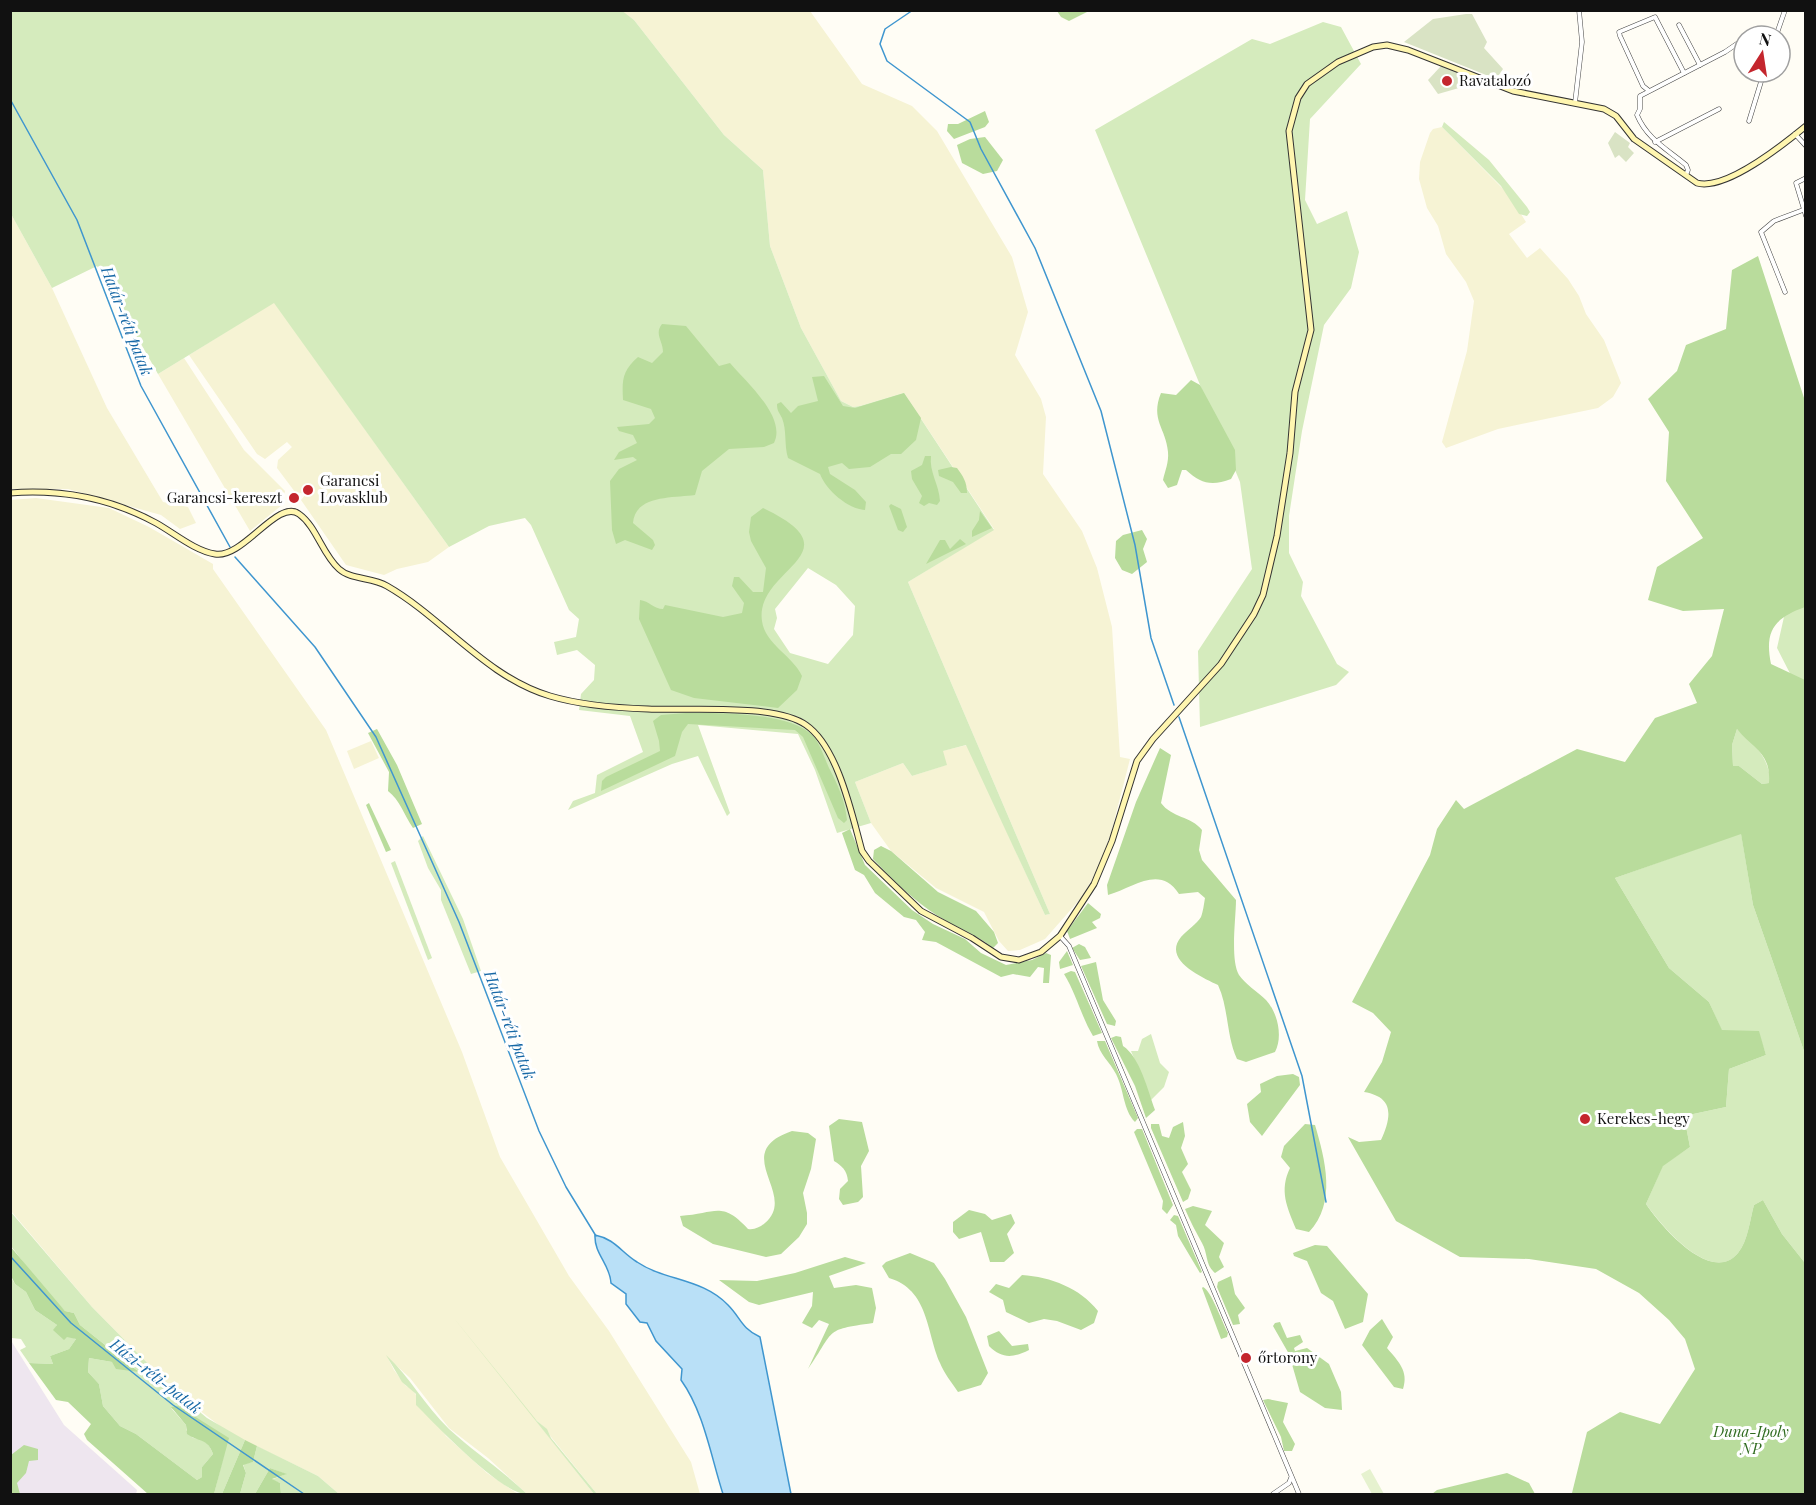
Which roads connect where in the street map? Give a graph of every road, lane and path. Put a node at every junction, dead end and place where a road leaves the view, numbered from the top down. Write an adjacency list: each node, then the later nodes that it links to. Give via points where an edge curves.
1 (1579, 10): 8 (street, via 1582,42)
2 (1679, 25): 4 (street)
3 (1732, 46): 4 (street)
4 (1700, 64): 5 (street)
5 (1684, 73): 7 (street); 7 (street, via 1655,17 1619,32)
6 (1760, 84): 10 (street)
7 (1648, 90): 13 (street, via 1640,96 1637,115)
8 (1575, 103): 15 (main road, via 1610,112 1634,139); 21 (main road, via 1513,91 1387,45 1373,47 1328,68 1307,84 1298,98 1289,131 1290,154 1312,318 1263,595 1221,664 1137,761 1103,866)
9 (1719, 109): 13 (street)
10 (1749, 121)
11 (1806, 126): 12 (main road)
12 (1796, 134): 14 (street); 15 (main road, via 1726,178 1706,185)
13 (1655, 142): 15 (street, via 1686,165)
14 (1806, 146)
15 (1686, 175)
16 (1806, 178): 17 (street, via 1797,183)
17 (1803, 210): 18 (street); 19 (street, via 1774,221 1761,232)
18 (1806, 216)
19 (1785, 292)
20 (10, 494): 21 (main road, via 61,493 103,501 142,515 217,554 227,553 282,514 295,512 341,571 388,586 476,654 539,692 563,699 646,709 773,714 805,724 817,733 831,757 868,861 921,911 1006,960 1041,952)
21 (1060, 936): 22 (street, via 1069,945)
22 (1291, 1478): 23 (street, via 1289,1484); 24 (street)
23 (1273, 1494)
24 (1299, 1494)

